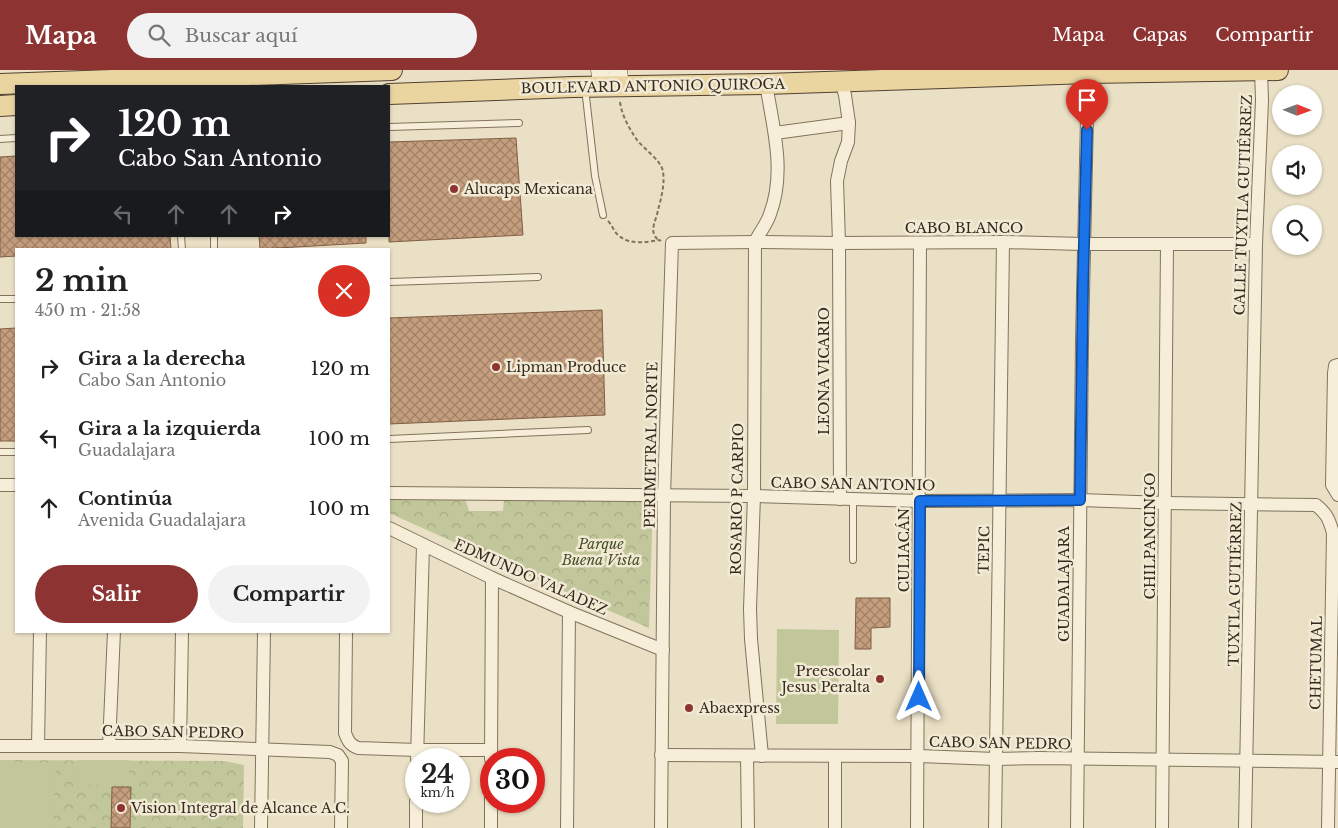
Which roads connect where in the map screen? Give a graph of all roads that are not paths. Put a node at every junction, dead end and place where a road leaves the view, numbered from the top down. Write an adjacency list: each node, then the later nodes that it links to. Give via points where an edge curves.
1 (392, 70): 8 (main road)
2 (1261, 70): 3 (main road, BOULEVARD ANTONIO QUIROGA); 5 (main road, BOULEVARD ANTONIO QUIROGA); 30 (street, CALLE TUXTLA GUTIÉRREZ)
3 (1278, 70)
4 (218, 73): 7 (main road); 8 (main road)
5 (1088, 73): 10 (main road, BOULEVARD ANTONIO QUIROGA); 28 (street, GUADALAJARA)
6 (137, 74): 7 (main road); 11 (main road)
7 (180, 74)
8 (270, 75)
9 (605, 80): 12 (main road, BOULEVARD ANTONIO QUIROGA); 13 (main road, BOULEVARD ANTONIO QUIROGA); 22 (lane, via 595,176)
10 (841, 81): 12 (main road, BOULEVARD ANTONIO QUIROGA); 17 (street, LEONA VICARIO)
11 (0, 84)
12 (766, 84): 19 (street)
13 (390, 94)
14 (15, 105): 15 (main road)
15 (0, 106)
16 (519, 123): 18 (lane)
17 (849, 123): 19 (street); 26 (street, LEONA VICARIO, via 848,142 837,180)
18 (390, 126)
19 (775, 133): 24 (street, via 777,187 770,216)
20 (15, 138): 21 (lane)
21 (0, 139)
22 (603, 215)
23 (667, 242): 24 (street, CABO BLANCO); 45 (street, PERIMETRAL NORTE, via 671,244 671,254)
24 (755, 242): 26 (street, CABO BLANCO); 46 (street, ROSARIO P CARPIO)
25 (1003, 242): 27 (street, CABO BLANCO); 28 (street, CABO BLANCO); 51 (street, TEPIC)
26 (839, 243): 27 (street, CABO BLANCO); 47 (street, LEONA VICARIO)
27 (920, 243): 50 (street, CULIACÁN)
28 (1084, 244): 29 (street, CABO BLANCO); 49 (street, GUADALAJARA)
29 (1167, 244): 30 (street, CABO BLANCO); 52 (street, CHILPANCINGO)
30 (1256, 244): 35 (street, CALLE TUXTLA GUTIÉRREZ)
31 (538, 277): 32 (lane)
32 (390, 282)
33 (15, 298): 34 (lane)
34 (0, 299)
35 (1254, 341): 53 (street, TUXTLA GUTIÉRREZ)
36 (1338, 365): 44 (street, via 1334,372 1332,485)
37 (588, 430): 38 (lane)
38 (390, 439)
39 (0, 452): 40 (lane)
40 (15, 452)
41 (0, 485): 42 (street)
42 (15, 485)
43 (390, 493): 45 (street, CABO SAN ANTONIO)
44 (1338, 495)
45 (664, 496): 46 (street, CABO SAN ANTONIO); 65 (street, PERIMETRAL NORTE)
46 (754, 496): 47 (street, CABO SAN ANTONIO); 76 (street, ROSARIO P CARPIO, via 750,625)
47 (840, 499): 48 (street, CABO SAN ANTONIO)
48 (853, 499): 50 (street, CABO SAN ANTONIO); 57 (lane)
49 (1080, 500): 51 (street, CABO SAN ANTONIO); 52 (street, CABO SAN ANTONIO); 80 (street, GUADALAJARA)
50 (920, 501): 51 (street, CABO SAN ANTONIO); 78 (street, CULIACÁN)
51 (1000, 502): 79 (street, TEPIC)
52 (1165, 503): 53 (street, CABO SAN ANTONIO); 81 (street, CHILPANCINGO)
53 (1251, 504): 54 (street, CABO SAN ANTONIO); 82 (street, TUXTLA GUTIÉRREZ)
54 (1316, 505): 83 (street, CHETUMAL, via 1325,512 1333,533)
55 (390, 528): 56 (street, EDMUNDO VALADEZ)
56 (423, 545): 58 (street, EDMUNDO VALADEZ); 70 (street)
57 (853, 560)
58 (492, 578): 59 (street, EDMUNDO VALADEZ); 71 (street)
59 (569, 612): 65 (street, EDMUNDO VALADEZ); 90 (street)
60 (40, 633): 67 (street)
61 (114, 633): 68 (street)
62 (182, 633): 69 (street)
63 (264, 633): 72 (street)
64 (346, 633): 73 (street, via 347,740 358,748)
65 (663, 650): 74 (street, PERIMETRAL NORTE)
66 (0, 746): 67 (street, CABO SAN PEDRO)
67 (38, 746): 68 (street, CABO SAN PEDRO)
68 (109, 746): 69 (street, CABO SAN PEDRO)
69 (180, 746): 72 (street, CABO SAN PEDRO)
70 (417, 748)
71 (491, 748)
72 (262, 750): 86 (street); 87 (street, CABO SAN PEDRO, via 338,755 342,761)
73 (405, 753)
74 (661, 755): 75 (street, CABO SAN PEDRO); 91 (street, PERIMETRAL NORTE)
75 (747, 756): 76 (street, CABO SAN PEDRO); 92 (street)
76 (762, 756): 77 (street, CABO SAN PEDRO)
77 (835, 756): 78 (street, CABO SAN PEDRO); 93 (street)
78 (919, 756): 79 (street, CABO SAN PEDRO); 94 (street, CULIACÁN)
79 (995, 759): 80 (street, CABO SAN PEDRO); 95 (street, TEPIC)
80 (1078, 759): 81 (street, CABO SAN PEDRO); 96 (street, GUADALAJARA)
81 (1163, 760): 82 (street, CABO SAN PEDRO); 97 (street, CHILPANCINGO)
82 (1247, 762): 83 (street, CABO SAN PEDRO); 98 (street, TUXTLA GUTIÉRREZ)
83 (1334, 762): 99 (street, CHETUMAL)
84 (416, 813): 88 (street)
85 (491, 813): 89 (street)
86 (261, 828)
87 (341, 828)
88 (416, 828)
89 (491, 828)
90 (567, 828)
91 (661, 828)
92 (748, 828)
93 (835, 828)
94 (918, 828)
95 (995, 828)
96 (1077, 828)
97 (1162, 828)
98 (1245, 828)
99 (1328, 828)

